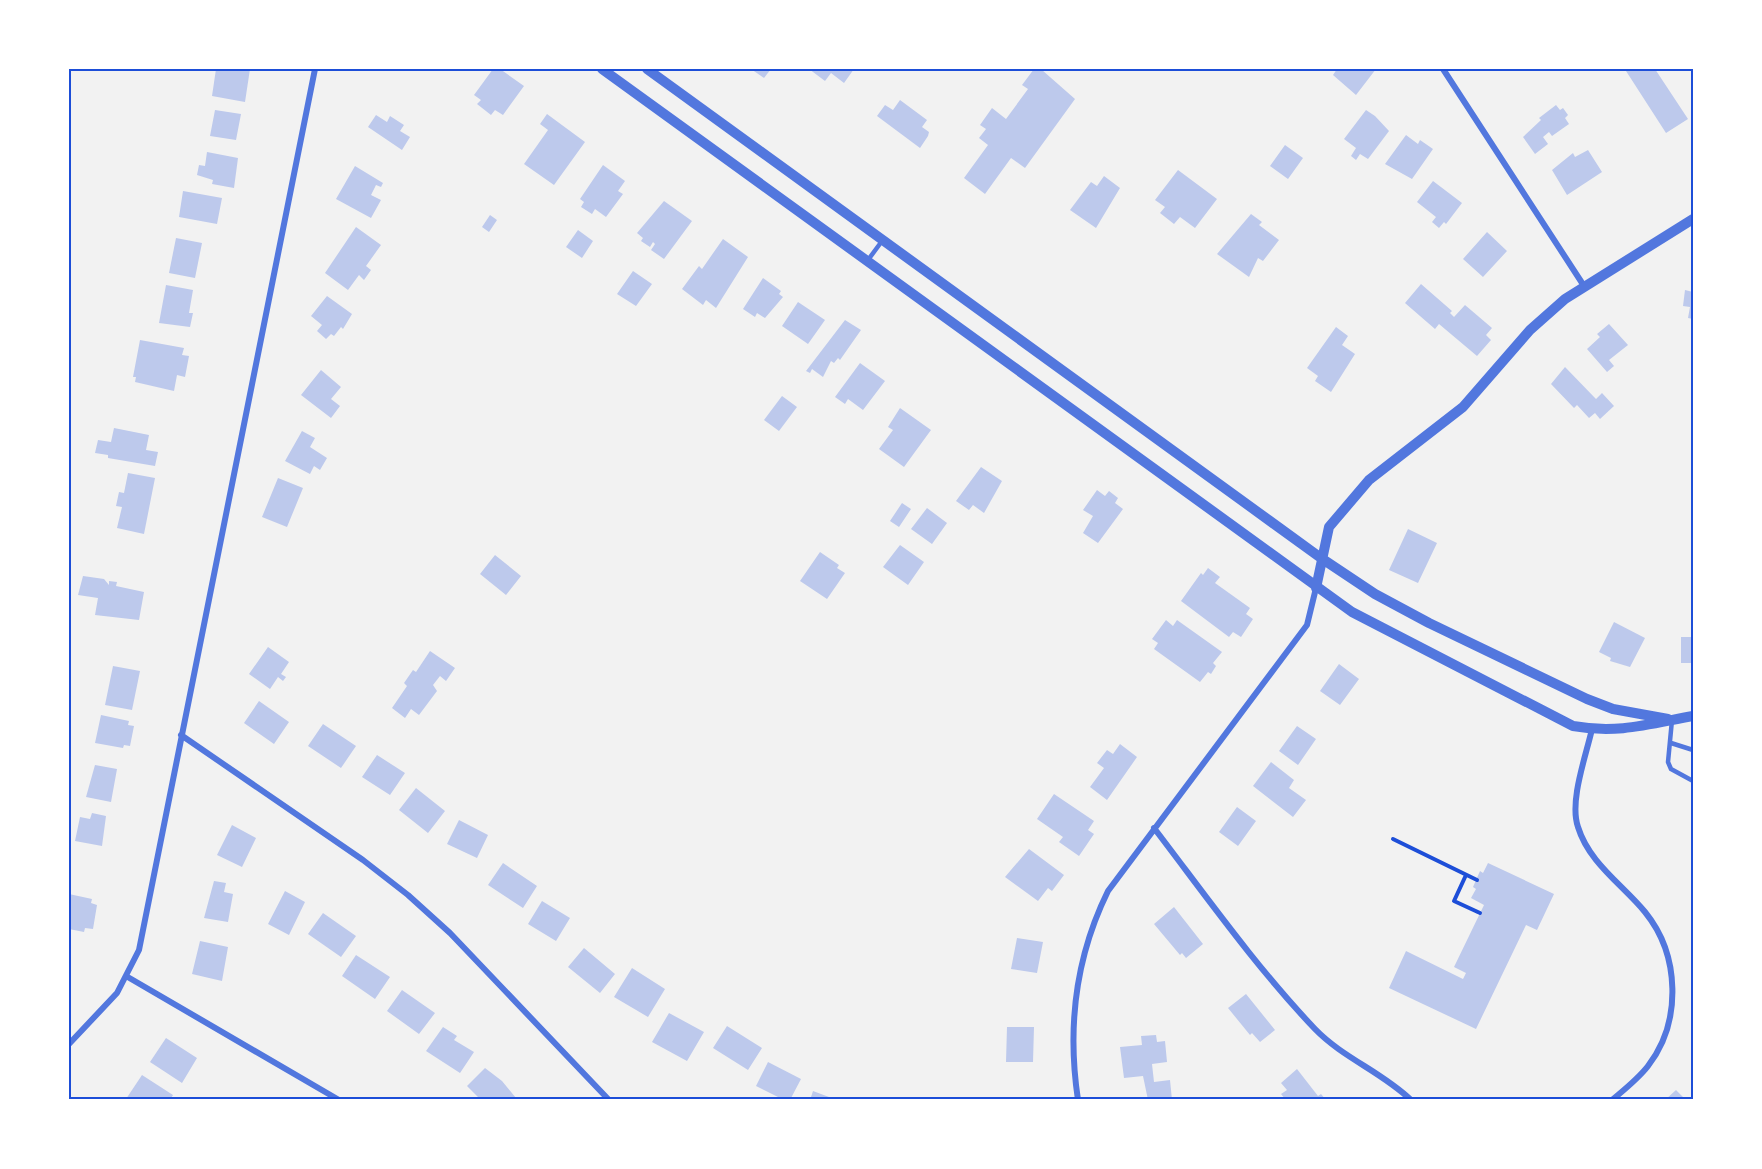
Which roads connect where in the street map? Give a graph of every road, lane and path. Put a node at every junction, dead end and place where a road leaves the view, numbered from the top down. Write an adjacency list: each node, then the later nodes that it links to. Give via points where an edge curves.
1 (315, 69): 14 (street)
2 (602, 69): 7 (street)
3 (647, 69): 6 (street)
4 (1443, 69): 8 (street)
5 (1693, 219): 8 (street)
6 (882, 241): 7 (lane); 9 (street)
7 (867, 262): 10 (street)
8 (1584, 286): 9 (street, via 1530,330 1463,407 1369,480 1329,527)
9 (1321, 558): 10 (street); 12 (street, via 1420,618 1587,699)
10 (1316, 588): 13 (street, via 1352,612 1550,715 1573,726); 18 (street, via 1307,625)
11 (1693, 716): 12 (street)
12 (1672, 720): 13 (street, via 1629,729); 15 (lane)
13 (1592, 729): 29 (street, via 1575,807 1577,825 1594,858 1657,930 1669,962 1673,996 1662,1044 1644,1071)
14 (182, 735): 23 (street, via 139,950); 26 (street, via 408,895 450,933)
15 (1671, 742): 16 (lane); 17 (lane, via 1671,769)
16 (1693, 750)
17 (1693, 781)
18 (1154, 828): 27 (street, via 1108,891 1084,950 1072,1037); 28 (street, via 1232,930 1316,1029 1338,1050 1381,1075)
19 (1393, 839): 20 (path)
20 (1466, 875): 21 (path); 22 (path, via 1454,901)
21 (1477, 880)
22 (1480, 913)
23 (126, 976): 24 (street, via 117,993); 25 (street)
24 (69, 1044)
25 (339, 1100)
26 (609, 1100)
27 (1078, 1100)
28 (1411, 1100)
29 (1612, 1100)

